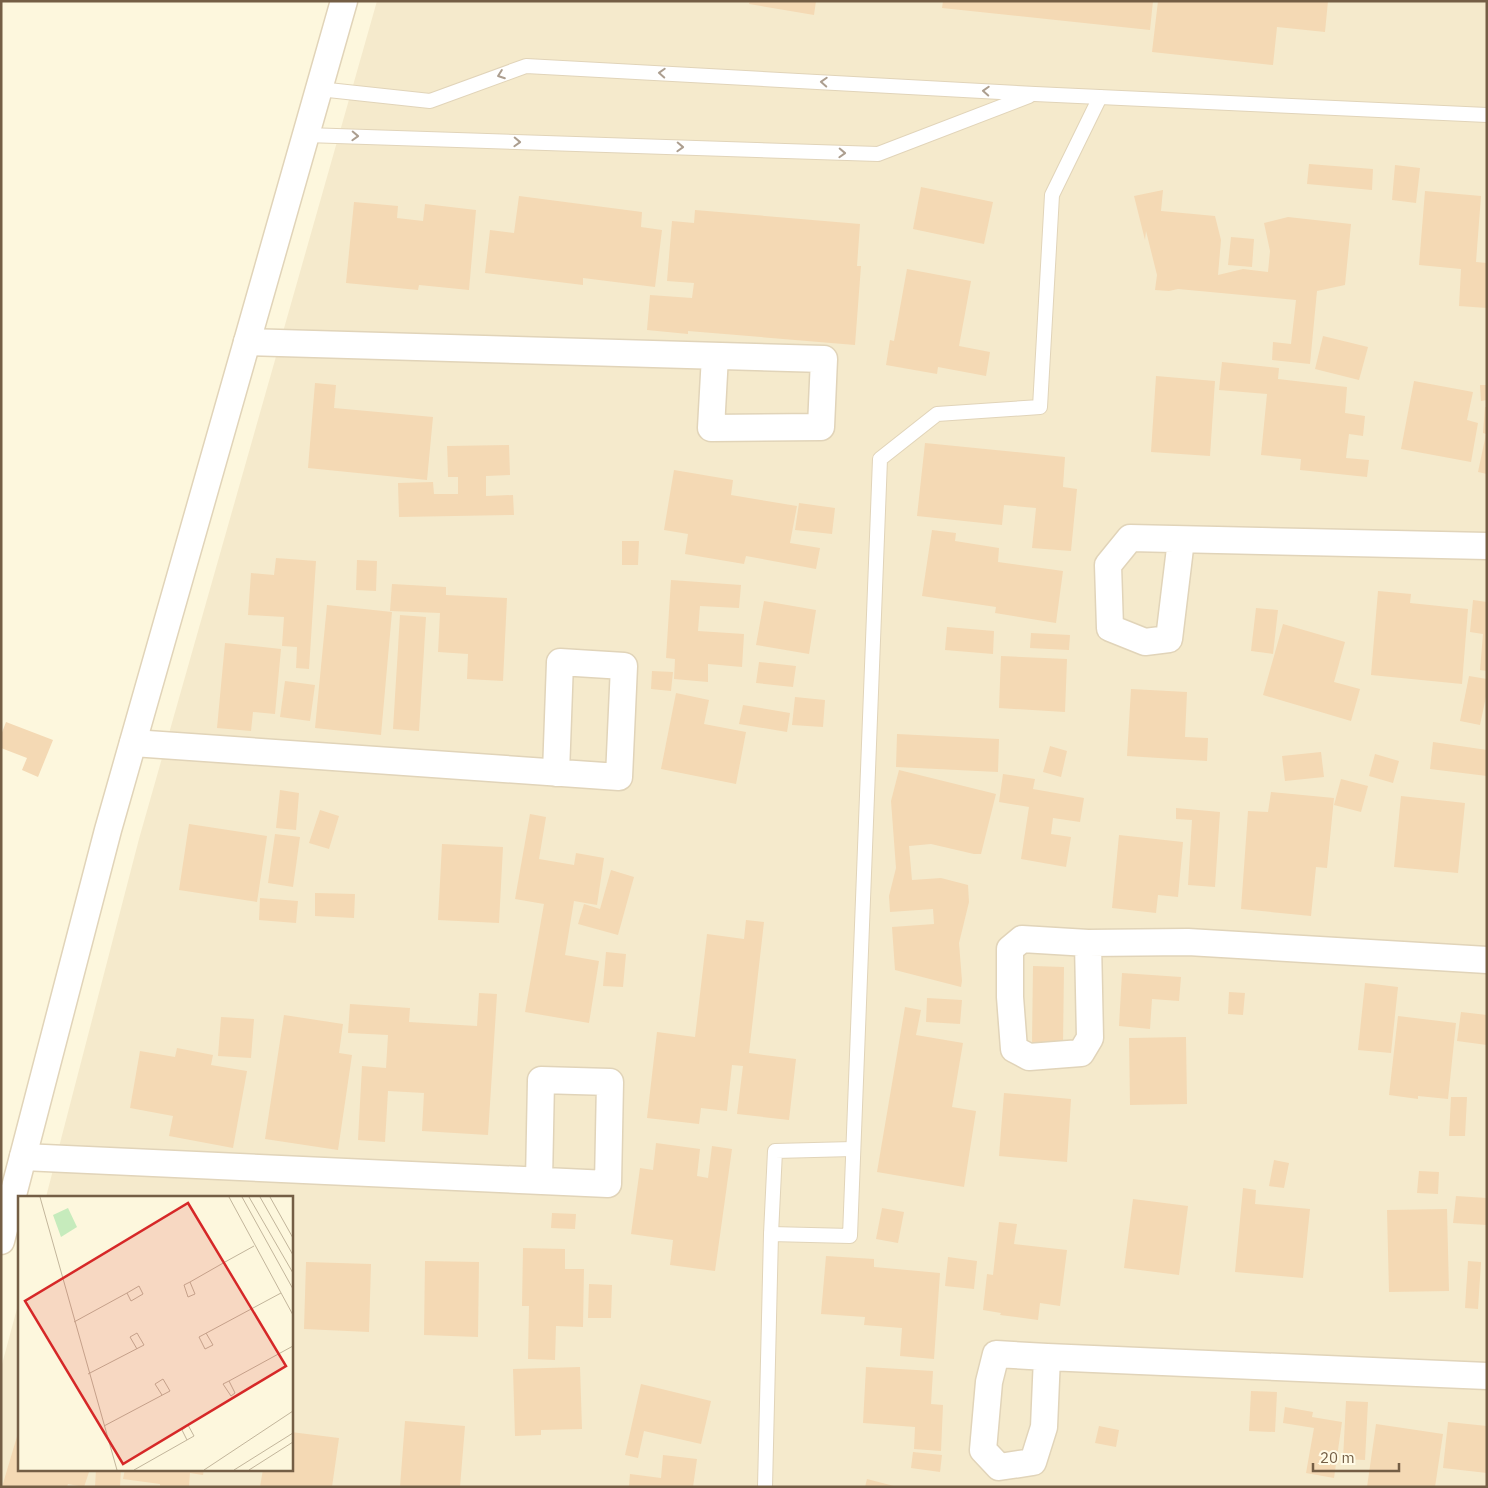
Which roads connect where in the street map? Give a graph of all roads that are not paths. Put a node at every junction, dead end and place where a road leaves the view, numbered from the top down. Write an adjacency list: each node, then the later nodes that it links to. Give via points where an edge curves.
1 (344, 1): 2 (street)
2 (319, 89): 3 (lane, one-way to 2, via 526,66 430,101); 6 (street)
3 (1035, 94): 4 (lane); 6 (lane, one-way to 3, via 878,154)
4 (1100, 97): 5 (lane); 15 (lane, via 1052,195 1040,406 937,414 880,459)
5 (1487, 115)
6 (306, 134): 7 (street)
7 (247, 342): 8 (street); 11 (street)
8 (715, 356): 8 (street, via 824,359 821,427 711,428)
9 (1181, 540): 10 (street)
10 (1487, 546)
11 (133, 743): 12 (street); 16 (street)
12 (556, 773): 12 (street, via 619,777 624,666 560,662)
13 (1088, 943): 13 (street, via 1022,939 1010,950 1014,1049 1029,1057 1081,1053 1090,1038); 14 (street, via 1188,942)
14 (1487, 960)
15 (853, 1149): 18 (lane, via 775,1151); 18 (lane, via 850,1236)
16 (23, 1157): 17 (street); 19 (street)
17 (539, 1181): 17 (street, via 608,1184 610,1082 542,1080)
18 (771, 1234): 22 (lane)
19 (1, 1241)
20 (1047, 1357): 21 (street)
21 (1487, 1376)
22 (764, 1487)

